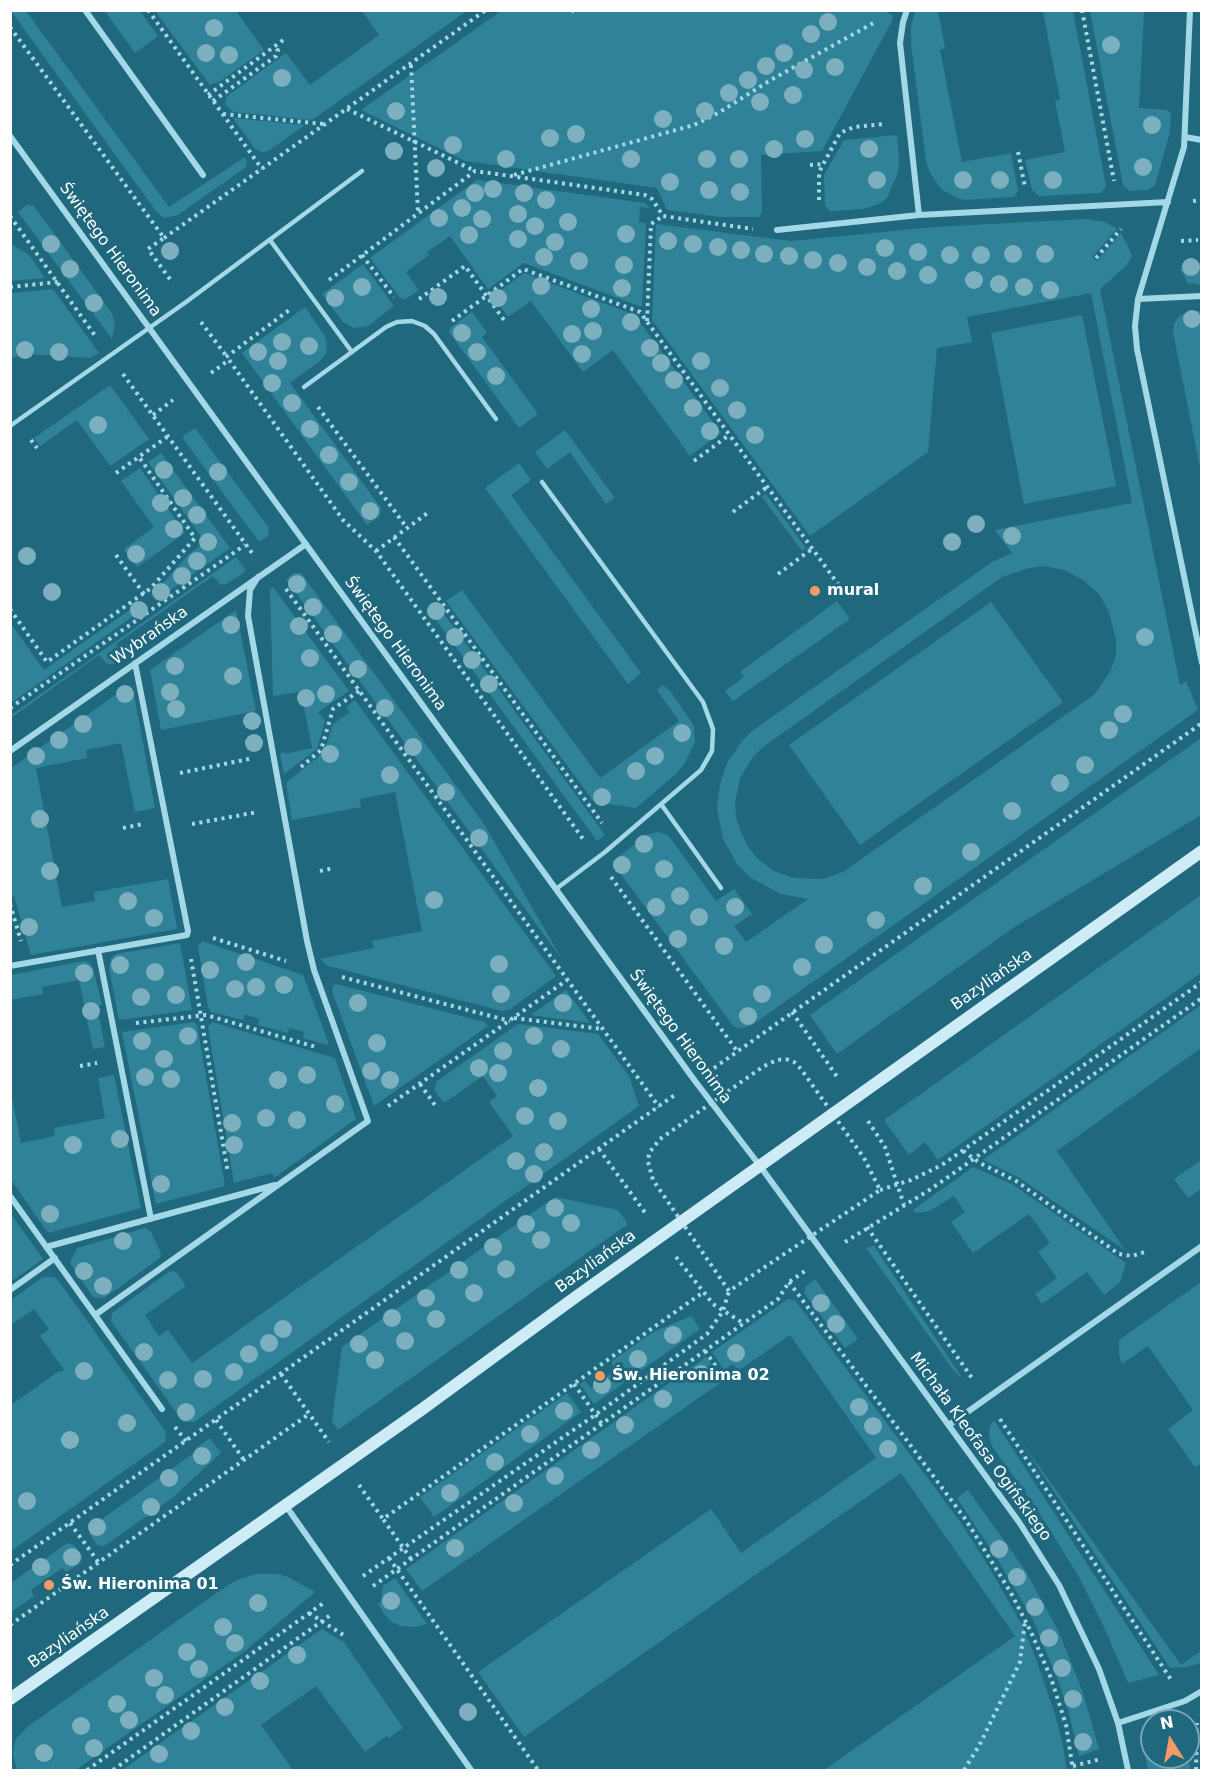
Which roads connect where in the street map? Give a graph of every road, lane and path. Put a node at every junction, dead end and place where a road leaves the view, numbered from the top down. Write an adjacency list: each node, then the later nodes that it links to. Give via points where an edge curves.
1 (85, 10): 28 (street)
2 (148, 10): 12 (path)
3 (486, 10): 11 (path)
4 (908, 10): 16 (street, via 900,43)
5 (1082, 10): 31 (path)
6 (1190, 10): 19 (street)
7 (886, 17): 29 (path, via 694,125)
8 (10, 27): 39 (path)
9 (286, 38): 10 (path)
10 (276, 46): 12 (path); 13 (path, via 276,56)
11 (411, 64): 14 (path); 21 (path)
12 (208, 95): 13 (path)
13 (213, 101): 15 (path)
14 (347, 109): 17 (path); 21 (path)
15 (223, 114): 17 (path); 25 (path)
16 (909, 121): 23 (path, via 847,129 838,136); 34 (street)
17 (325, 124): 25 (path)
18 (10, 136): 56 (street, Świętego Hieronima)
19 (1185, 137): 20 (street); 30 (street)
20 (1202, 140)
21 (414, 142): 27 (path); 33 (path)
22 (1018, 152): 32 (path)
23 (823, 164): 24 (path); 37 (path, via 818,178)
24 (810, 165)
25 (262, 169): 39 (path)
26 (362, 171): 40 (lane)
27 (475, 171): 29 (path); 33 (path)
28 (203, 175)
29 (510, 176): 36 (path, via 645,195)
30 (1168, 202): 31 (street); 49 (street)
31 (1118, 204): 32 (street)
32 (1029, 209): 34 (street)
33 (418, 213): 43 (path)
34 (919, 215): 37 (street)
35 (10, 216): 44 (path)
36 (663, 216): 38 (path); 55 (path, via 651,224)
37 (820, 225): 38 (street)
38 (777, 230)
39 (164, 238): 50 (path, via 148,249)
40 (270, 240): 46 (lane); 50 (lane)
41 (1198, 240): 42 (path)
42 (1181, 241)
43 (362, 255): 46 (path); 52 (path)
44 (58, 282): 45 (path); 58 (path)
45 (10, 287)
46 (310, 295): 57 (lane); 59 (path)
47 (486, 296): 51 (path); 52 (path, via 465,266); 53 (path); 55 (path, via 524,269 636,310)
48 (1202, 296): 49 (street)
49 (1138, 299): 89 (street, via 1137,349)
50 (186, 302): 56 (lane); 59 (path)
51 (469, 308)
52 (404, 310): 54 (path)
53 (504, 320)
54 (412, 321): 57 (lane, via 392,324); 64 (lane, via 434,334)
55 (647, 322): 66 (path)
56 (150, 328): 58 (lane); 60 (street, Świętego Hieronima)
57 (351, 352): 61 (lane)
58 (110, 356): 63 (path); 65 (lane)
59 (228, 358): 60 (path); 80 (path, via 343,520)
60 (192, 387): 63 (path); 77 (street, Świętego Hieronima)
61 (304, 387): 75 (path)
62 (10, 416): 65 (lane)
63 (153, 416): 67 (path)
64 (496, 418)
65 (13, 425)
66 (729, 435): 69 (path); 72 (path)
67 (167, 437): 68 (path); 78 (path)
68 (139, 457): 70 (path); 85 (path, via 195,538)
69 (694, 461)
70 (116, 473)
71 (542, 482): 97 (lane, via 709,715 713,743 706,764)
72 (767, 487): 74 (path); 79 (path)
73 (429, 512): 75 (path)
74 (734, 512)
75 (407, 528): 76 (path)
76 (394, 537): 80 (path); 100 (path)
77 (306, 544): 82 (street, Wybrańska); 104 (street, Świętego Hieronima)
78 (245, 545): 82 (path); 91 (path)
79 (812, 549): 83 (path); 86 (path)
80 (376, 551): 102 (path)
81 (116, 555): 85 (path)
82 (271, 568): 84 (street, Wybrańska); 90 (path)
83 (778, 574)
84 (258, 577): 88 (street, Wybrańska); 94 (street, via 250,590 248,616)
85 (144, 594): 87 (path, via 47,662)
86 (846, 595)
87 (10, 609)
88 (135, 663): 93 (street, Wybrańska); 95 (street)
89 (1202, 663)
90 (359, 691): 96 (path, via 333,709 321,750); 111 (path)
91 (10, 708)
92 (1202, 723): 118 (path)
93 (10, 751)
94 (274, 755): 95 (path); 96 (street)
95 (158, 777): 99 (street)
96 (279, 784): 98 (street)
97 (661, 804): 100 (lane); 103 (lane)
98 (283, 807): 99 (path); 110 (street)
99 (168, 829): 106 (street)
100 (617, 842): 102 (lane)
101 (1202, 851): 127 (main road, Bazyliańska)
102 (598, 859): 104 (lane); 118 (path)
103 (721, 888)
104 (556, 890): 120 (street, Świętego Hieronima)
105 (10, 904): 108 (path)
106 (187, 933): 107 (street); 110 (path); 114 (path)
107 (98, 950): 108 (street); 116 (street)
108 (27, 963): 109 (street)
109 (10, 966)
110 (315, 970): 115 (path); 119 (street)
111 (567, 980): 115 (path); 117 (path)
112 (1202, 982): 125 (path)
113 (1202, 998): 126 (path)
114 (200, 1015): 116 (path); 119 (path); 131 (path)
115 (511, 1019): 117 (path); 121 (path)
116 (113, 1026): 132 (street)
117 (603, 1029): 122 (path)
118 (737, 1051): 120 (path)
119 (345, 1055): 124 (street)
120 (695, 1081): 122 (path); 127 (street, Świętego Hieronima)
121 (420, 1084): 123 (path); 124 (path)
122 (659, 1107): 151 (path)
123 (437, 1108)
124 (368, 1121): 128 (street)
125 (963, 1150): 126 (path); 129 (path, via 935,1169)
126 (973, 1158): 133 (path); 136 (path, via 1016,1181 1119,1254 1132,1256)
127 (760, 1166): 137 (street, Michała Kleofasa Ogińskiego); 155 (main road, Bazyliańska)
128 (280, 1184): 131 (street); 143 (street)
129 (880, 1190)
130 (10, 1196): 135 (street)
131 (232, 1197): 132 (street)
132 (151, 1219): 135 (street)
133 (867, 1227): 137 (path); 147 (path)
134 (1202, 1246): 147 (street)
135 (46, 1247): 138 (street)
136 (1149, 1251)
137 (826, 1256): 139 (path); 153 (street, Michała Kleofasa Ogińskiego)
138 (55, 1258): 140 (street); 143 (street)
139 (789, 1282): 144 (path, via 778,1299); 177 (path, via 966,1520 1011,1593 1056,1695 1066,1725)
140 (10, 1290)
141 (729, 1290): 150 (path, via 723,1311 707,1334)
142 (702, 1293): 146 (path)
143 (95, 1315): 148 (street)
144 (705, 1351): 145 (path, via 723,1376); 152 (path)
145 (732, 1370)
146 (574, 1383): 150 (path); 157 (path, via 383,1519)
147 (986, 1398): 153 (street); 169 (path)
148 (162, 1409)
149 (309, 1414): 154 (path)
150 (595, 1415): 152 (path); 157 (path)
151 (216, 1420): 154 (path); 156 (path)
152 (602, 1424): 159 (path)
153 (949, 1425): 171 (street, Michała Kleofasa Ogińskiego, via 1059,1585 1099,1669)
154 (244, 1460): 160 (path)
155 (286, 1505): 163 (street); 168 (main road, Bazyliańska)
156 (70, 1523): 160 (path); 161 (path)
157 (404, 1548): 158 (path); 159 (path)
158 (389, 1558): 162 (path); 163 (path)
159 (411, 1559): 162 (path)
160 (99, 1563): 166 (path)
161 (10, 1565)
162 (397, 1569): 164 (path); 175 (path)
163 (344, 1588): 164 (street); 172 (path)
164 (352, 1600): 173 (path); 174 (street)
165 (1025, 1620): 176 (path, via 1020,1662)
166 (10, 1624)
167 (1202, 1691): 169 (street)
168 (10, 1699)
169 (1185, 1701): 170 (path); 171 (street)
170 (1190, 1709)
171 (1118, 1723): 178 (street, Michała Kleofasa Ogińskiego)
172 (87, 1770)
173 (113, 1770)
174 (471, 1770)
175 (538, 1770)
176 (964, 1770)
177 (1073, 1770)
178 (1128, 1770)

